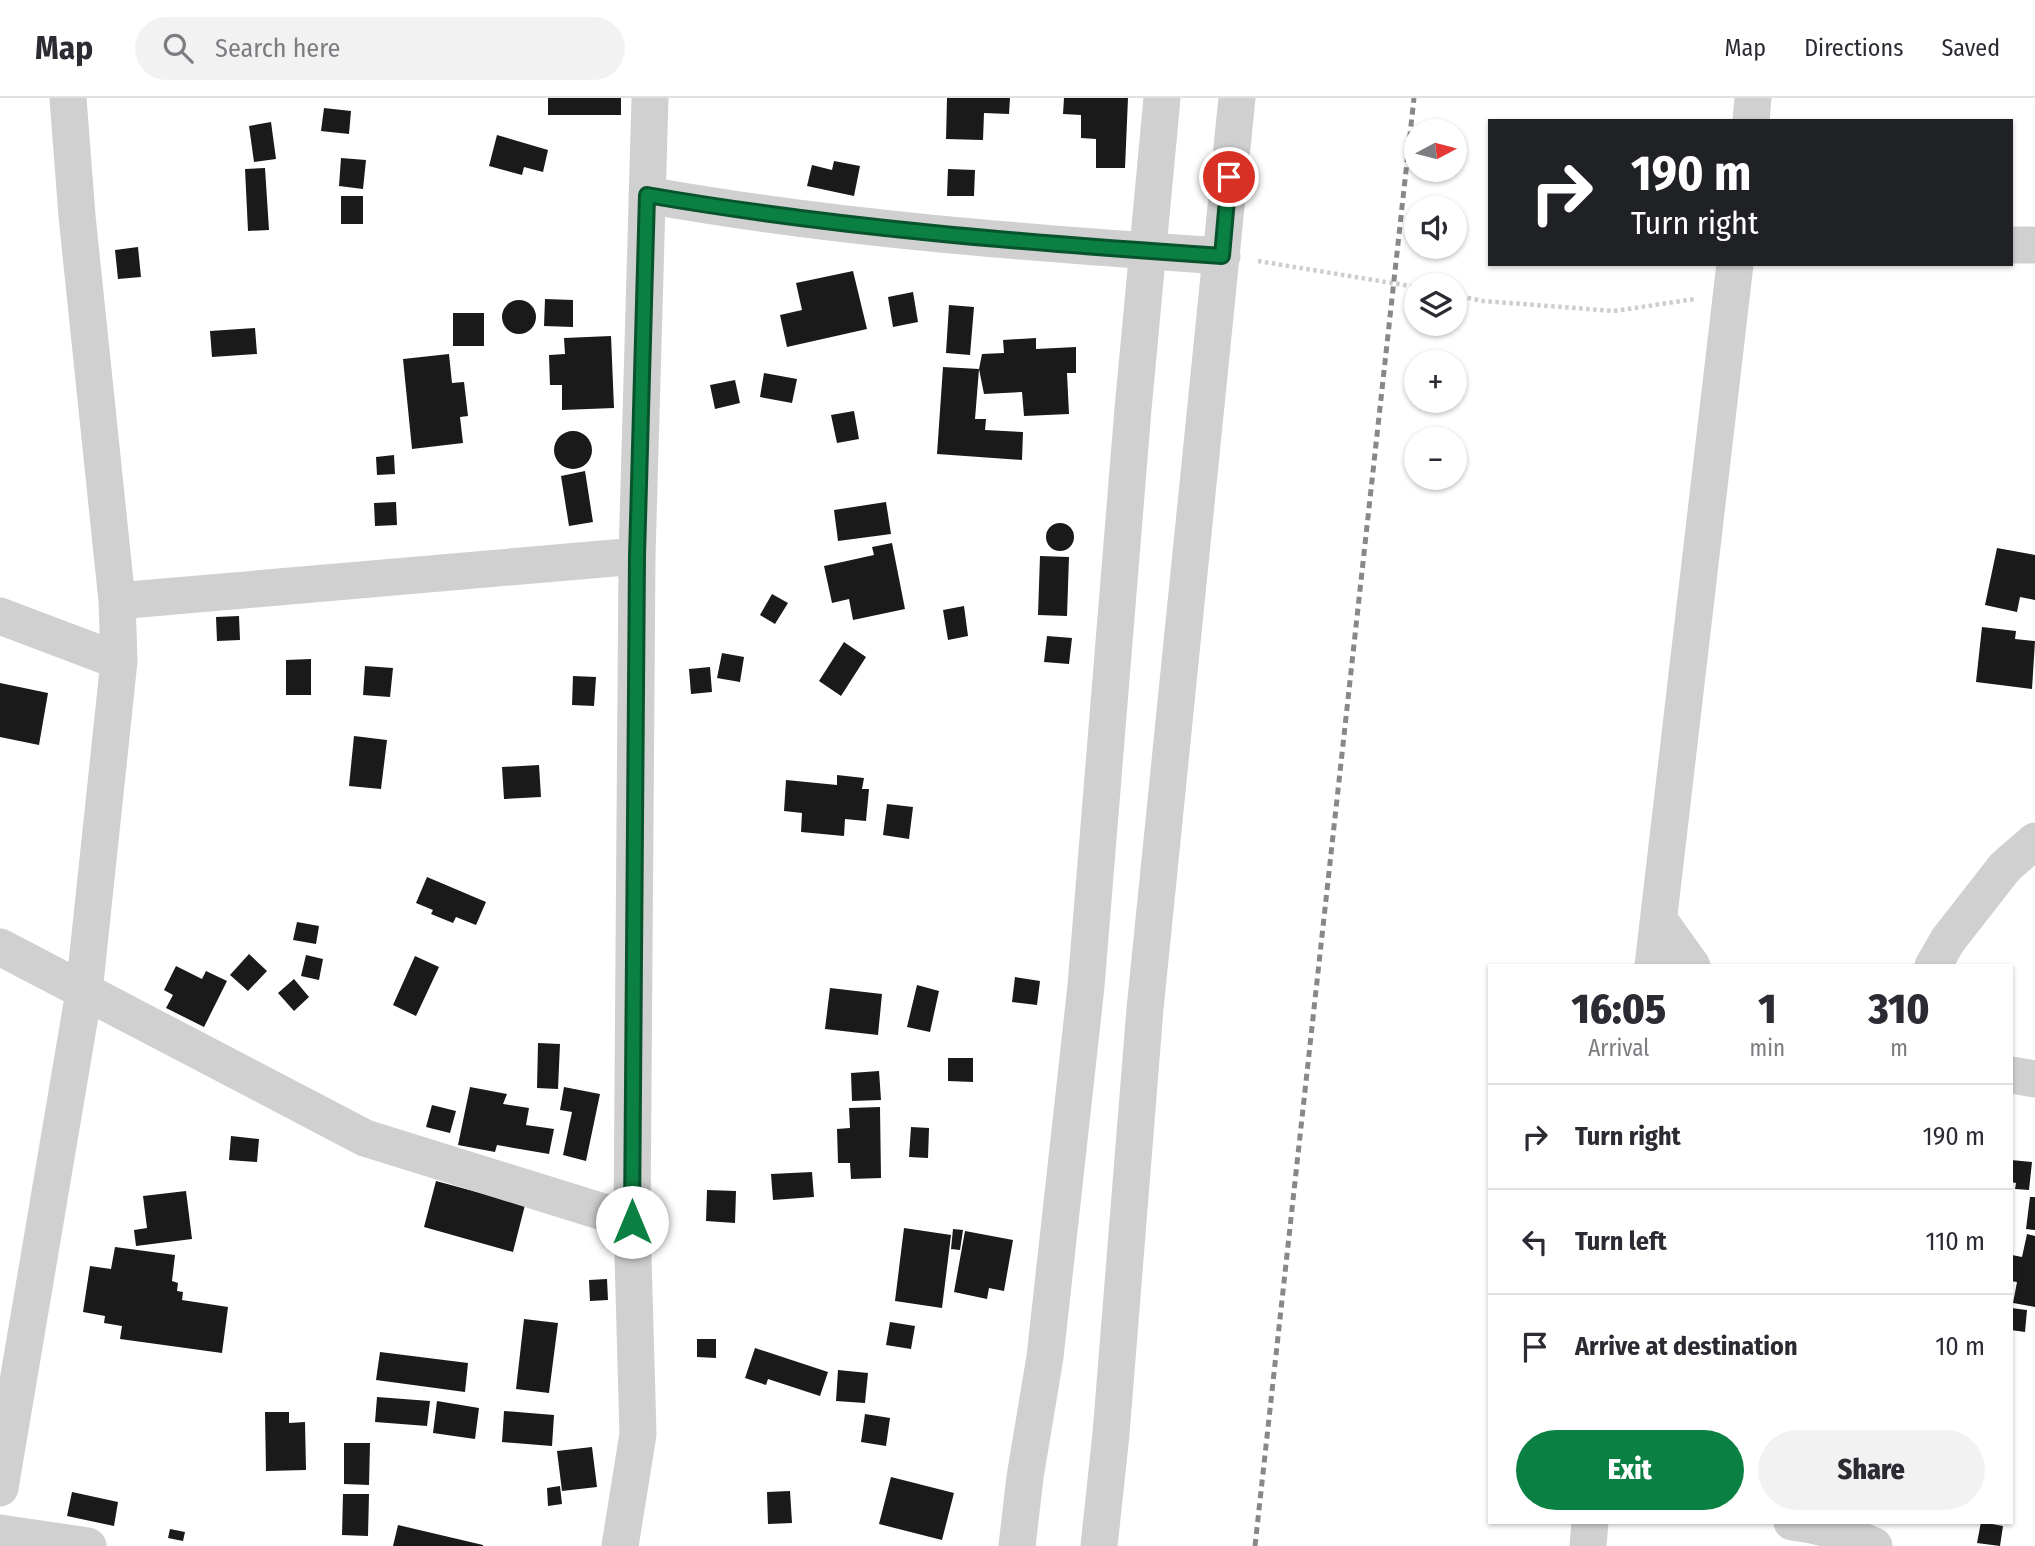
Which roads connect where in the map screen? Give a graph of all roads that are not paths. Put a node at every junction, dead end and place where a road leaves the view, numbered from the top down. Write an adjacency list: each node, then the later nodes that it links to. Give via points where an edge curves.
1 (68, 98): 14 (street)
2 (650, 98): 7 (street)
3 (1161, 98): 10 (street)
4 (1237, 98): 11 (street)
5 (1754, 98): 6 (street)
6 (1751, 119)
7 (647, 195): 10 (street, via 961,236); 13 (street)
8 (2013, 245): 9 (street)
9 (2035, 245)
10 (1147, 251): 11 (street); 33 (street, via 1086,986 1045,1357)
11 (1222, 256): 34 (street, via 1145,1009)
12 (1733, 279): 18 (street)
13 (637, 556): 14 (street); 26 (street)
14 (117, 601): 16 (street)
15 (0, 616): 16 (street)
16 (119, 661): 23 (street)
17 (2035, 841): 22 (street, via 2005,867 1948,940)
18 (1659, 920): 20 (street); 21 (street)
19 (0, 947): 23 (street)
20 (1653, 964)
21 (1691, 964)
22 (1935, 964)
23 (84, 992): 26 (street, via 365,1138); 27 (street)
24 (2013, 1075): 25 (street)
25 (2035, 1079)
26 (632, 1222): 32 (street, via 638,1434)
27 (0, 1488)
28 (1590, 1524): 35 (street)
29 (1809, 1524): 36 (street)
30 (0, 1533): 31 (street)
31 (88, 1546)
32 (620, 1546)
33 (1017, 1546)
34 (1099, 1546)
35 (1588, 1546)
36 (1874, 1546)

